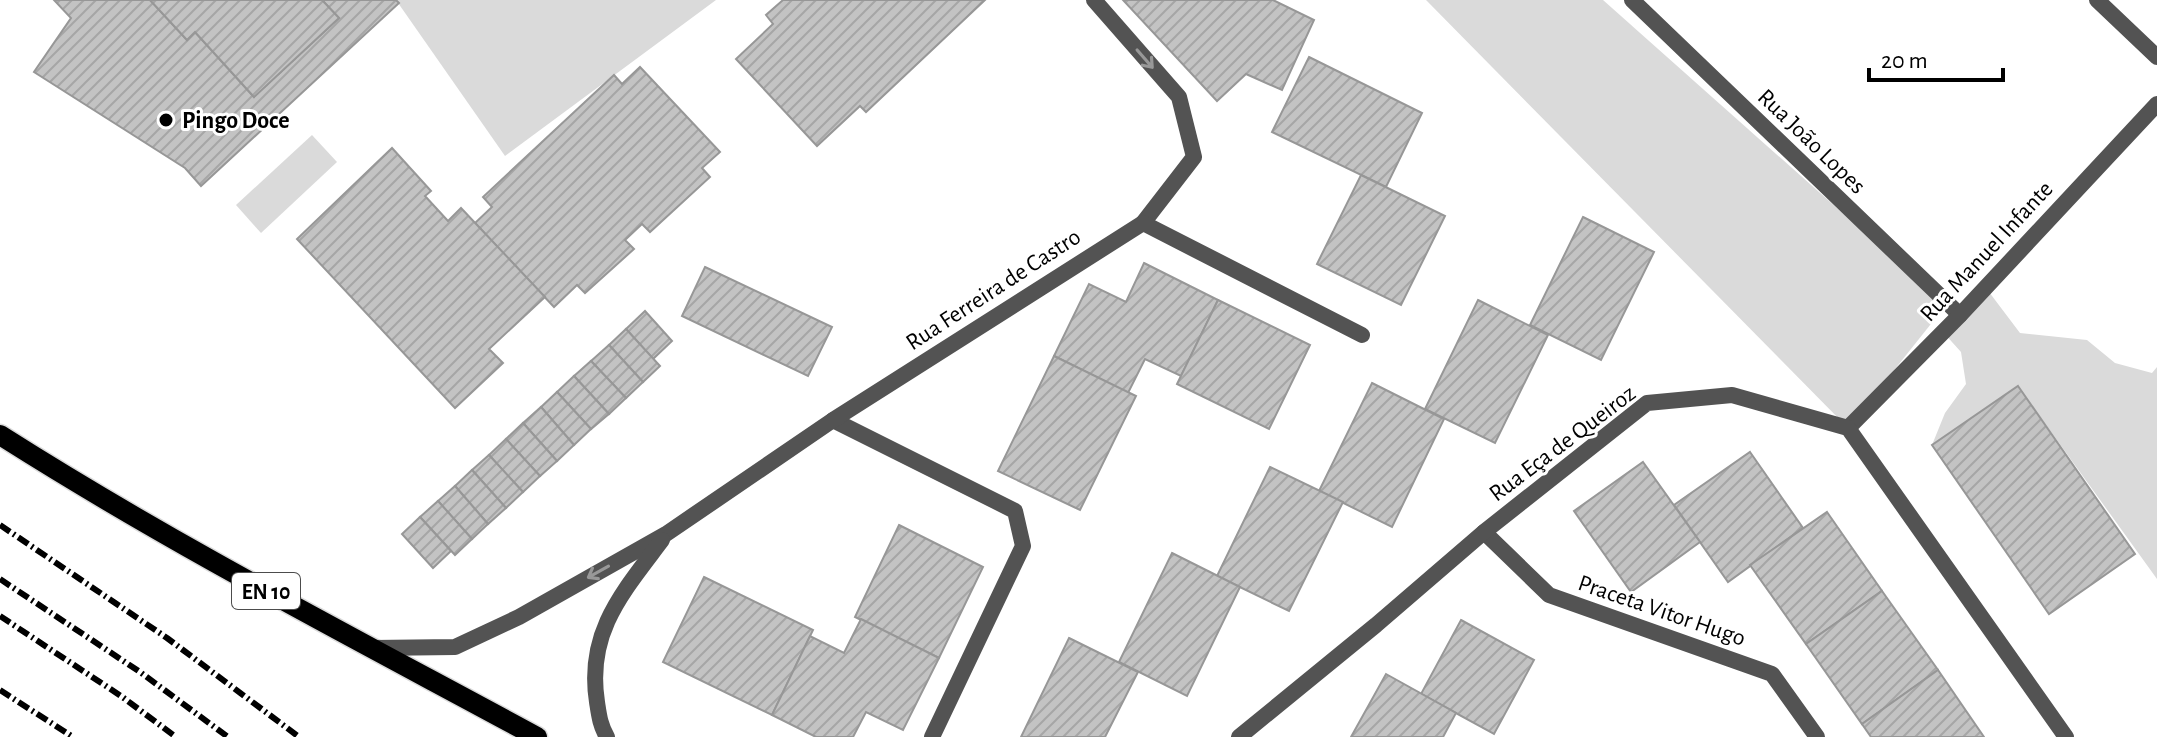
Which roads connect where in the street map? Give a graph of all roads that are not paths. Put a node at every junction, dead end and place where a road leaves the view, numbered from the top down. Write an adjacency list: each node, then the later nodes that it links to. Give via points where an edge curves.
1 (1094, 0): 6 (street, Rua Ferreira de Castro, one-way to 6, via 1179,97 1194,157)
2 (1632, 0): 7 (street, Rua João Lopes)
3 (2097, 0): 4 (street)
4 (2157, 57)
5 (2157, 104): 7 (street, Rua Manuel Infante)
6 (1143, 223): 8 (street); 9 (street, Rua Ferreira de Castro)
7 (1960, 315): 10 (street, Rua Manuel Infante)
8 (1362, 335)
9 (833, 420): 13 (street, Rua Ferreira de Castro); 17 (street, via 1015,511 1023,546)
10 (1848, 428): 12 (street, Rua Eça de Queiroz, via 1732,395 1647,403); 20 (street)
11 (0, 435): 14 (main road, EN 10, via 97,497)
12 (1484, 532): 18 (street, Rua Eça de Queiroz); 19 (street, Praceta Vitor Hugo, via 1549,595 1772,674)
13 (666, 534): 14 (street, Rua Ferreira de Castro, one-way to 14, via 455,647); 16 (street, Rua Ferreira de Castro, via 614,603 597,643 593,680 600,726)
14 (373, 648): 15 (main road, EN 10)
15 (537, 737)
16 (607, 737)
17 (932, 737)
18 (1239, 737)
19 (1817, 737)
20 (2066, 737)

